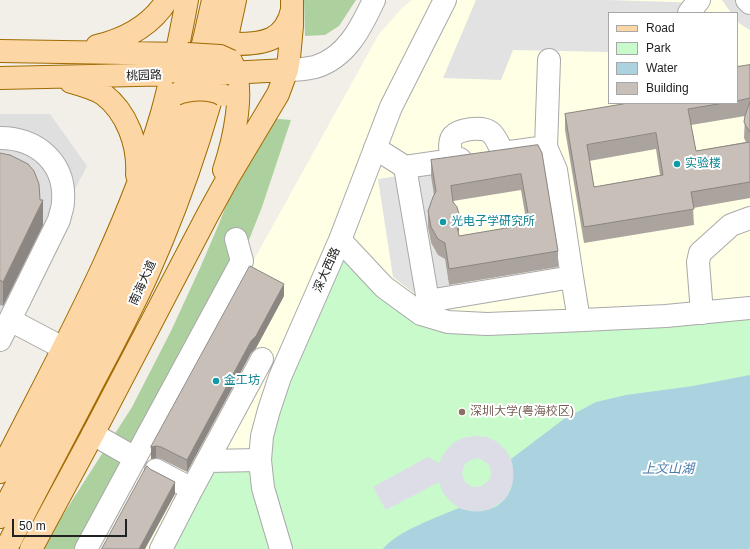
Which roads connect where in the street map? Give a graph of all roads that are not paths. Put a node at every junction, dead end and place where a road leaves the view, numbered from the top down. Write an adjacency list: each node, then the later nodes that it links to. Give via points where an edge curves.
1 (167, 0): 13 (main road, via 152,19 132,34 87,49)
2 (186, 0): 14 (main road)
3 (213, 0): 46 (main road, 南海大道, via 186,109 129,263)
4 (235, 0): 47 (main road, 南海大道, via 208,111 186,176 148,272 127,318)
5 (374, 0): 17 (street, via 356,34 341,52 323,64)
6 (445, 0): 23 (street, 深大西路, via 390,107)
7 (699, 0): 11 (street)
8 (747, 0): 9 (street)
9 (750, 3)
10 (292, 5): 16 (main road, via 290,19 286,25 269,41 252,44); 17 (main road)
11 (690, 12)
12 (0, 51): 13 (main road, 桃园路)
13 (66, 51): 14 (main road, 桃园路)
14 (181, 59): 16 (main road, bridge, via 220,56); 19 (main road, 桃园路); 20 (main road, bridge, via 188,90 223,94 231,106); 25 (main road)
15 (549, 60): 22 (street)
16 (233, 63): 17 (main road); 20 (main road, via 238,84)
17 (287, 70): 26 (main road, via 278,94)
18 (0, 78): 19 (main road, 桃园路)
19 (50, 78): 25 (main road, via 87,86 114,104 134,140 138,167)
20 (235, 127): 26 (main road, via 227,161)
21 (0, 138): 34 (street, via 22,140 35,146 53,163 63,188 59,220)
22 (546, 147): 24 (street); 30 (street, via 556,170)
23 (375, 148): 24 (street); 29 (street, 深大西路)
24 (405, 167): 31 (street)
25 (136, 187): 37 (main road, via 98,276)
26 (207, 216): 39 (main road)
27 (750, 218): 33 (street, via 731,225 700,253 698,262)
28 (236, 239): 40 (street, via 242,261)
29 (340, 240): 31 (street, via 384,287); 41 (street, 深大西路, via 273,397 262,436)
30 (572, 277): 31 (street); 35 (street)
31 (424, 307): 35 (street, via 448,322 487,324)
32 (750, 308): 33 (street)
33 (702, 313): 35 (street)
34 (10, 320): 36 (street); 37 (street)
35 (579, 320)
36 (0, 340)
37 (63, 348): 44 (main road)
38 (262, 359): 42 (street)
39 (93, 434): 40 (street); 48 (main road)
40 (135, 458): 49 (street)
41 (260, 460): 42 (street); 51 (street, 深大西路, via 263,488)
42 (207, 461): 45 (street)
43 (156, 470): 45 (street)
44 (0, 472)
45 (192, 489): 50 (street)
46 (0, 517)
47 (6, 549)
48 (31, 549)
49 (86, 549)
50 (161, 549)
51 (280, 549)

